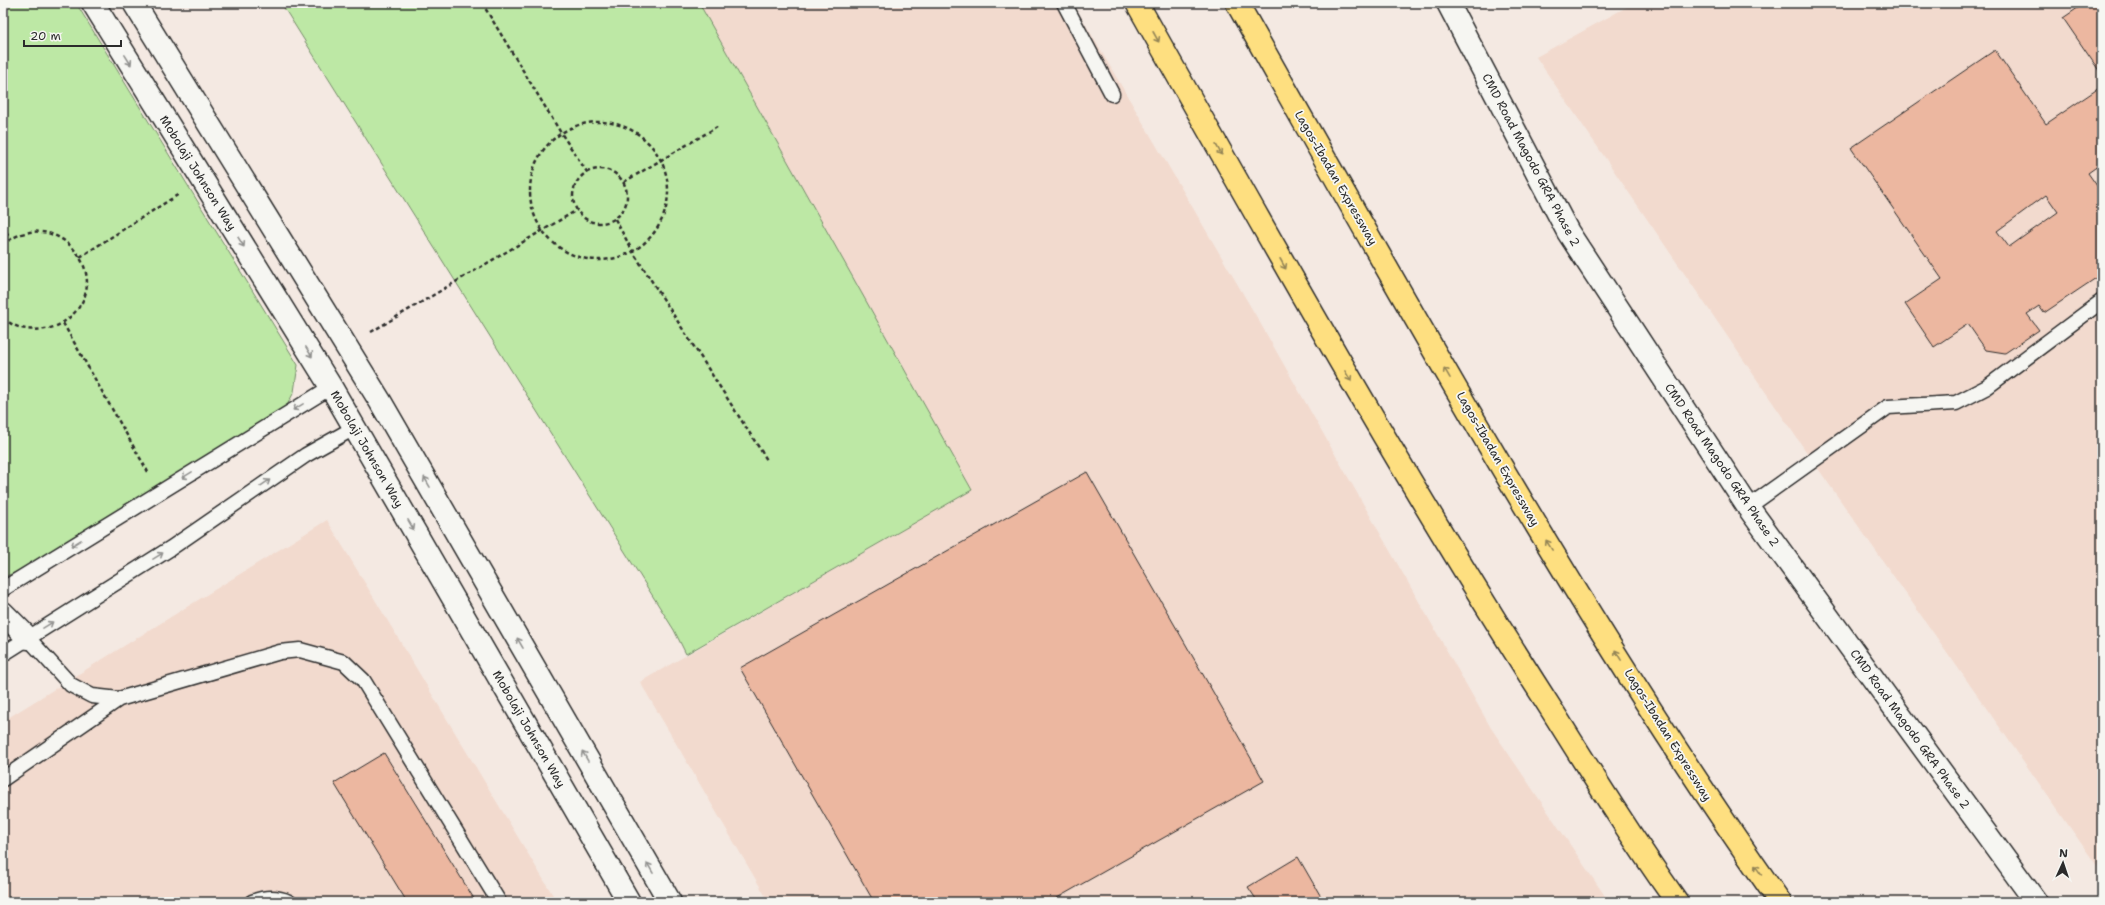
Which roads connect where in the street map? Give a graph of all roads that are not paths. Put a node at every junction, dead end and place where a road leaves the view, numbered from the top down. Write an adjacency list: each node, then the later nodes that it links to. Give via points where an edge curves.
1 (93, 3): 9 (street, Mobolaji Johnson Way, one-way to 9)
2 (134, 3): 22 (street, one-way to 2, via 384,408)
3 (1064, 3): 7 (lane)
4 (1137, 3): 23 (highway, one-way to 23, via 1307,307 1469,580 1643,854)
5 (1237, 3): 24 (highway, Lagos-Ibadan Expressway, one-way to 5, via 1715,810 1516,493)
6 (1448, 3): 11 (street, CMD Road Magodo GRA Phase 2, via 1568,232)
7 (1112, 94)
8 (2102, 301): 11 (lane, via 1987,387 1956,403 1888,407)
9 (331, 387): 10 (street, Mobolaji Johnson Way); 12 (lane, one-way to 12)
10 (354, 428): 14 (lane, one-way to 10, via 171,548 306,455); 21 (street, Mobolaji Johnson Way, one-way to 21)
11 (1748, 507): 25 (street, CMD Road Magodo GRA Phase 2)
12 (3, 589)
13 (3, 613): 14 (street)
14 (28, 638): 15 (lane); 16 (lane, via 71,685 92,696)
15 (3, 654)
16 (119, 699): 17 (lane); 20 (lane, via 280,652 300,650 344,662 364,680)
17 (3, 779)
18 (252, 902): 19 (lane, via 262,898 280,898)
19 (289, 902)
20 (499, 902)
21 (629, 902)
22 (670, 902)
23 (1677, 902)
24 (1780, 902)
25 (2036, 902)

